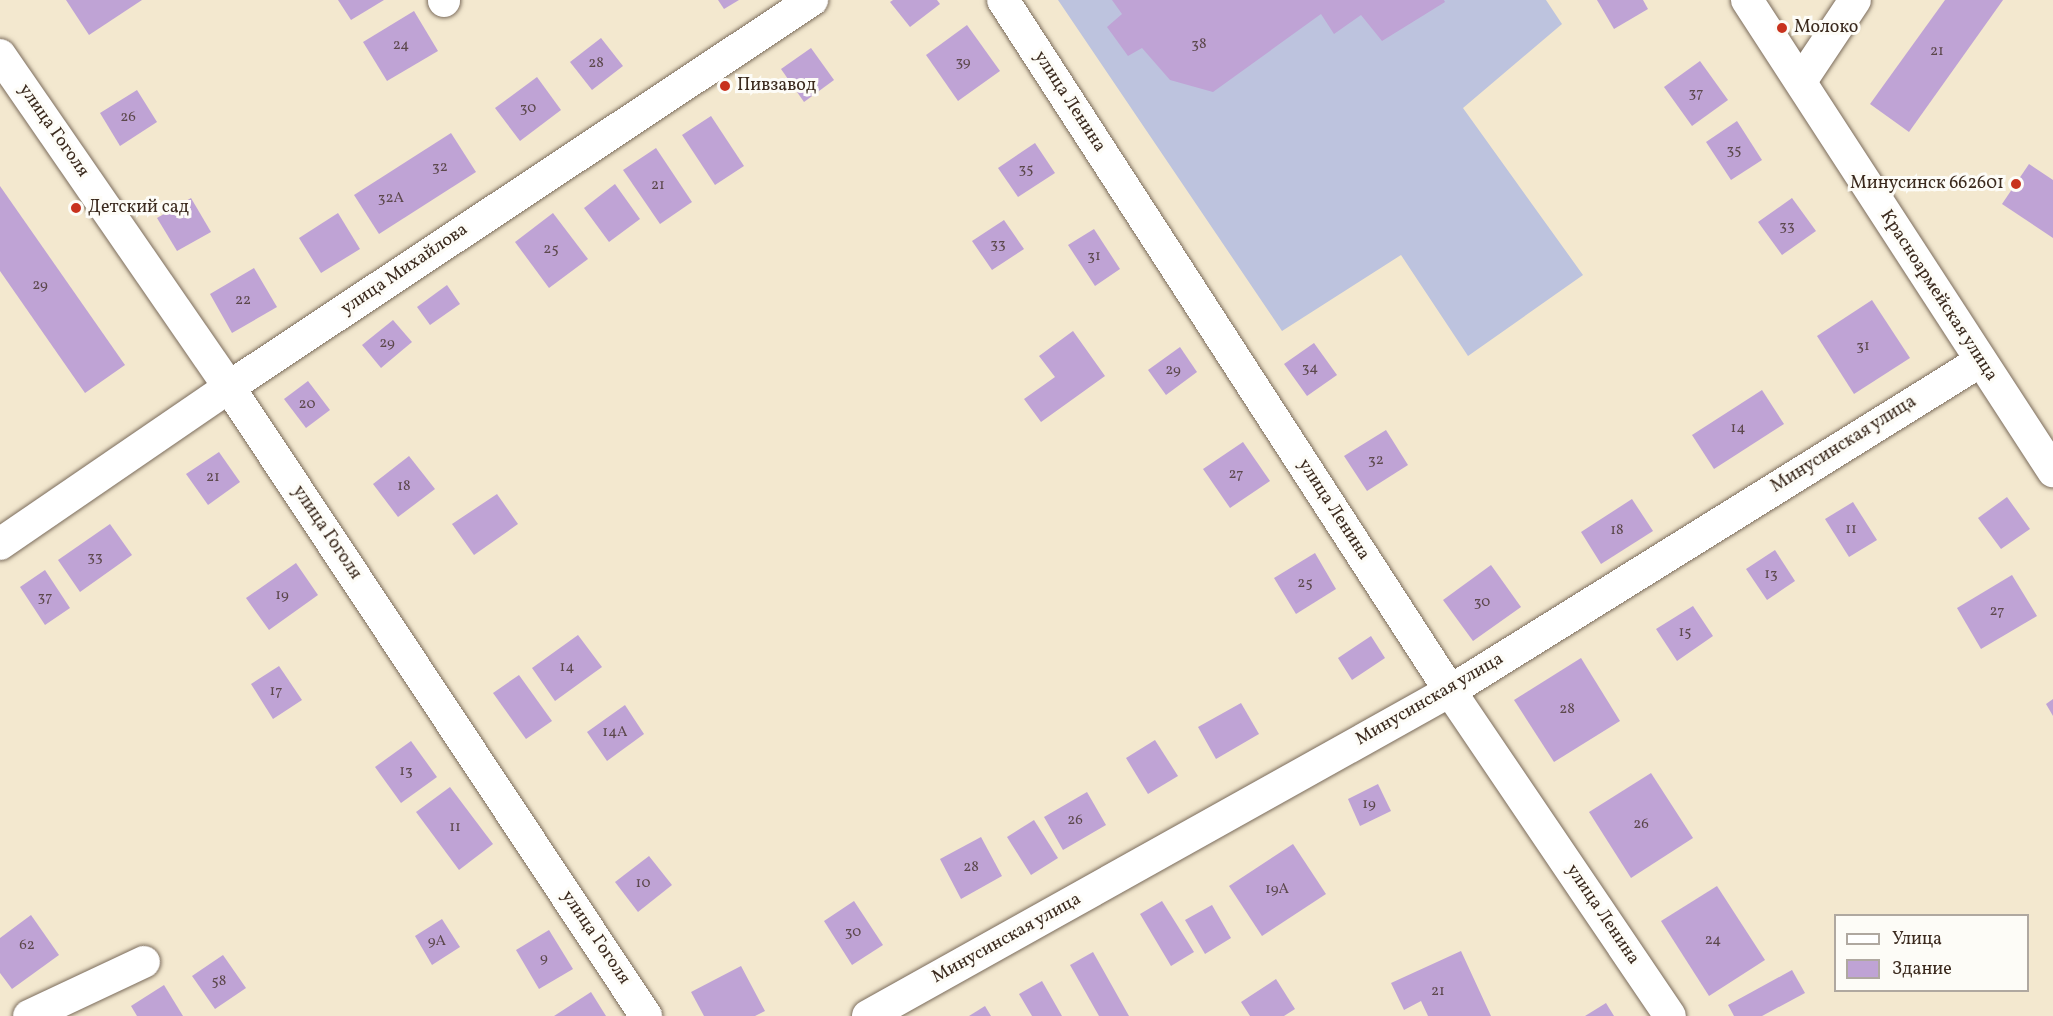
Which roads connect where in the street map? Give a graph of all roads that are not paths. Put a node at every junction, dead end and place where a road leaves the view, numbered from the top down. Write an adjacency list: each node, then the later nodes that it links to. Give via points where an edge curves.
1 (812, 0): 8 (street, улица Михайлова)
2 (1003, 0): 11 (street, улица Ленина)
3 (1747, 0): 6 (street, Красноармейская улица)
4 (1856, 0): 6 (street)
5 (0, 55): 8 (street, улица Гоголя)
6 (1802, 81): 7 (street, Красноармейская улица)
7 (1979, 362): 9 (street, Красноармейская улица); 11 (street, Минусинская улица)
8 (229, 387): 10 (street, улица Михайлова); 14 (street, улица Гоголя)
9 (2053, 471)
10 (0, 544)
11 (1450, 691): 15 (street, Минусинская улица); 16 (street, улица Ленина)
12 (144, 962): 13 (street)
13 (29, 1016)
14 (646, 1016)
15 (868, 1016)
16 (1670, 1016)

